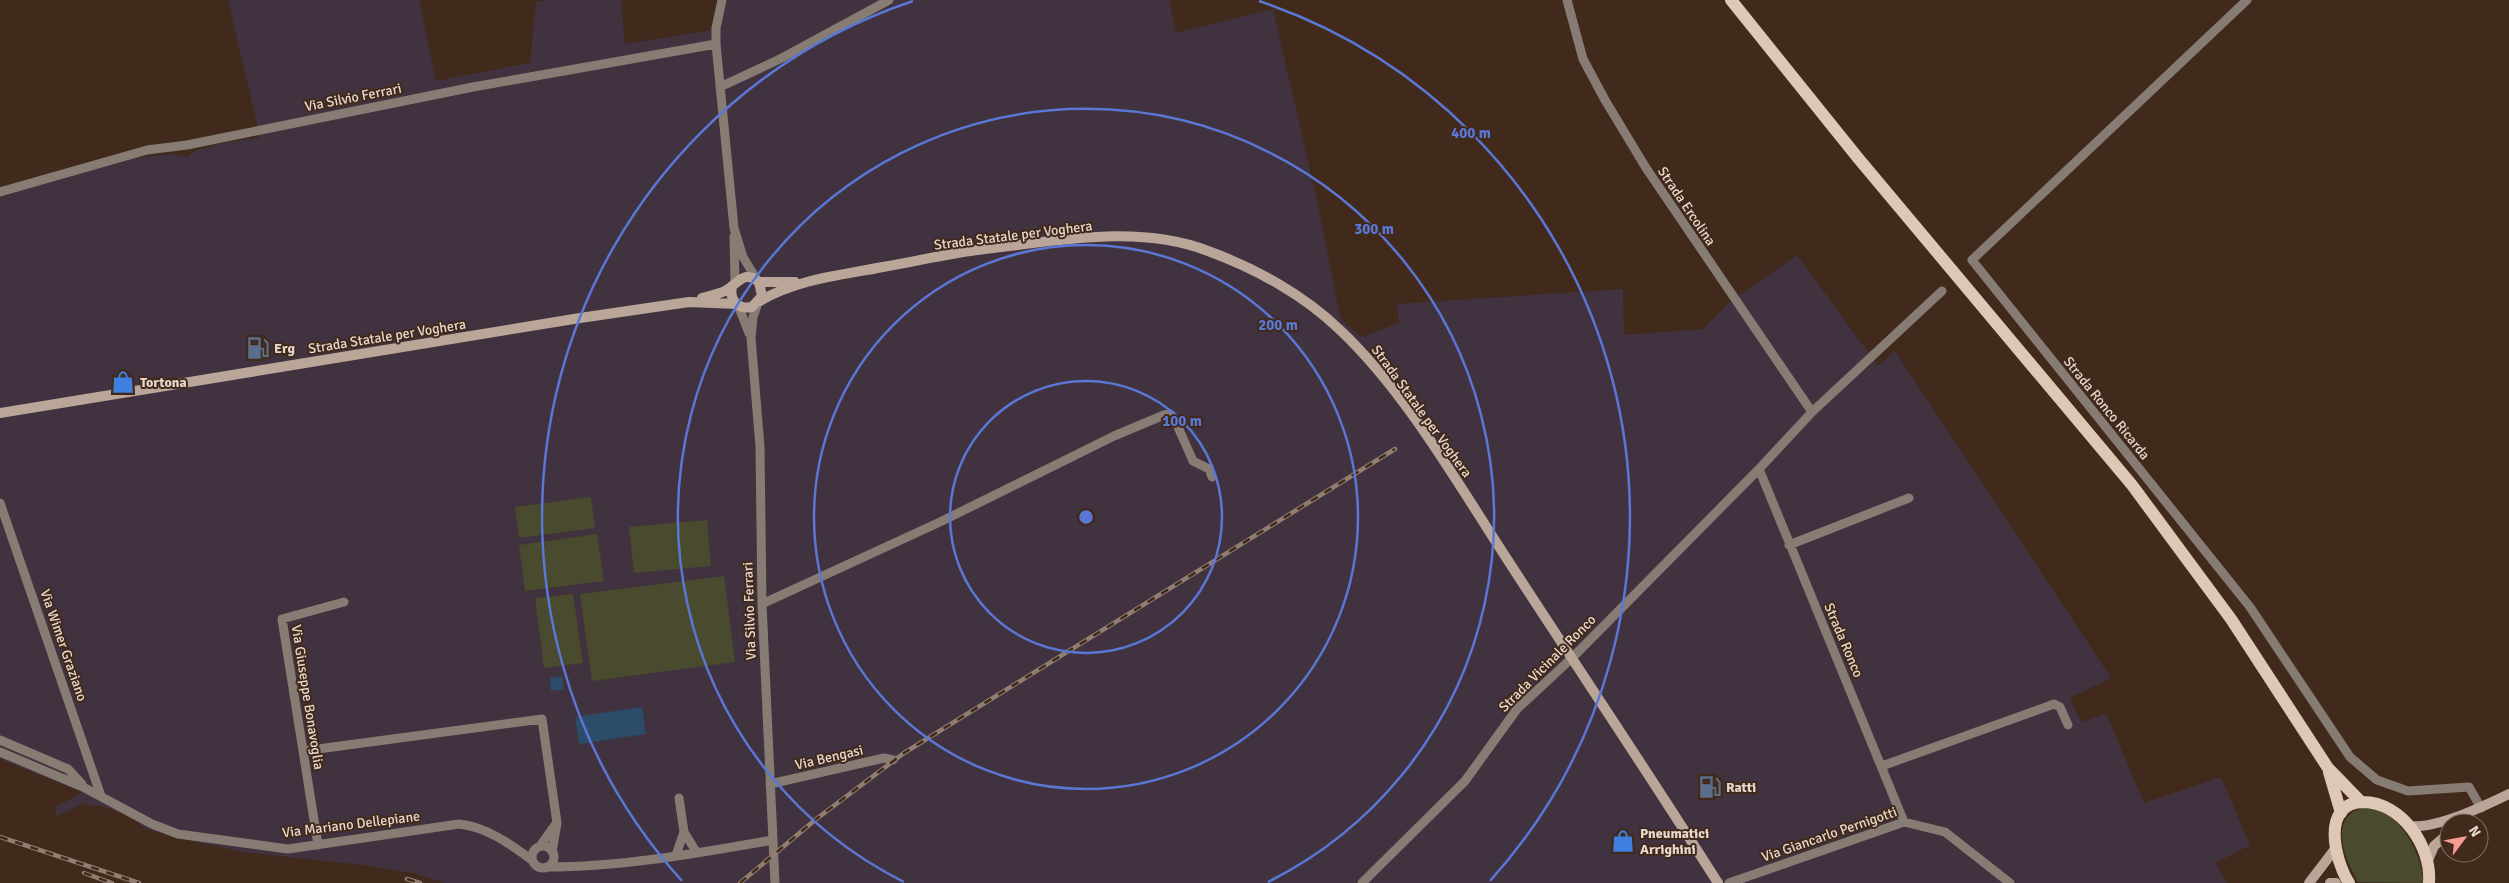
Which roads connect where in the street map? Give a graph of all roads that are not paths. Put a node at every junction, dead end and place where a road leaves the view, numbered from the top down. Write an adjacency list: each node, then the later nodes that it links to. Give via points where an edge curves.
1 (722, 0): 6 (street)
2 (889, 0): 7 (street, via 782,58)
3 (1567, 0): 18 (street, Strada Ercolina, via 1583,59 1605,100 1651,176)
4 (1731, 0): 34 (main road, via 1858,158 2132,485 2231,620)
5 (2246, 0): 41 (street, Strada Ronco Ricarda, via 1972,260 2250,607 2350,758 2377,780 2408,791 2469,787)
6 (716, 44): 7 (street); 8 (street, Via Silvio Ferrari, via 147,150)
7 (720, 87): 9 (street)
8 (0, 192)
9 (734, 228): 10 (street, via 743,257); 12 (street)
10 (758, 282): 11 (main road, Strada Statale per Voghera); 12 (main road, Strada Statale per Voghera, via 744,277); 15 (main road, via 762,292)
11 (806, 282): 15 (main road, Strada Statale per Voghera, via 778,291); 27 (main road, Strada Statale per Voghera, via 972,250 1072,239 1160,239 1208,250 1246,268 1320,312 1382,375 1450,471)
12 (734, 284): 14 (main road, Strada Statale per Voghera, via 720,293); 16 (main road, via 732,297)
13 (1942, 291): 18 (street)
14 (689, 302): 16 (main road, Strada Statale per Voghera); 19 (main road, Strada Statale per Voghera)
15 (759, 302): 16 (main road, Strada Statale per Voghera, via 747,308); 17 (street, Via Silvio Ferrari, via 753,317)
16 (737, 305): 17 (street, Via Silvio Ferrari)
17 (751, 338): 26 (street, Via Silvio Ferrari, via 760,447)
18 (1812, 412): 20 (street)
19 (0, 413)
20 (1759, 469): 24 (street, Strada Ronco); 27 (street, Strada Vicinale Ronco)
21 (1212, 477): 26 (street, via 1209,469 1193,461 1174,418 1170,414 1164,415)
22 (1909, 498): 24 (street)
23 (0, 504): 38 (street, Via Wimer Graziano)
24 (1789, 545): 33 (street, Strada Ronco)
25 (344, 602): 31 (street, Via Giuseppe Bonavoglia, via 282,619)
26 (762, 604): 35 (street, Via Silvio Ferrari)
27 (1572, 658): 62 (street, Strada Vicinale Ronco, via 1517,709 1465,780); 63 (main road, Strada Statale per Voghera)
28 (2068, 725): 33 (street, via 2060,707 2054,704)
29 (0, 740): 36 (street, via 68,769)
30 (0, 752): 36 (street, Via Mariano Dellepiane)
31 (303, 752): 45 (street, via 542,719); 51 (street, Via Giuseppe Bonavoglia)
32 (893, 760): 35 (street, Via Bengasi, via 884,758)
33 (1882, 766): 44 (street, Strada Ronco)
34 (2328, 768): 40 (main road); 43 (main road)
35 (770, 784): 48 (street, Via Silvio Ferrari)
36 (83, 786): 38 (street, Via Mariano Dellepiane)
37 (2509, 794): 41 (main road)
38 (101, 796): 51 (street, Via Mariano Dellepiane, via 152,824 178,834 288,849)
39 (679, 798): 47 (street)
40 (2362, 802): 43 (main road); 46 (main road, via 2385,807)
41 (2477, 809): 42 (main road); 46 (main road, via 2421,827)
42 (2472, 813)
43 (2341, 814): 53 (main road, via 2334,833)
44 (1904, 822): 64 (street, Via Giancarlo Pernigotti); 65 (street, Via Giancarlo Pernigotti, via 1944,832)
45 (557, 823): 52 (street); 54 (street)
46 (2410, 826): 58 (main road)
47 (684, 832): 55 (street); 56 (street)
48 (773, 840): 55 (street, Via Mariano Dellepiane); 61 (street, Via Silvio Ferrari)
49 (2439, 842): 58 (main road)
50 (510, 843): 51 (street, Via Mariano Dellepiane, via 476,827 459,824); 52 (street, Via Mariano Dellepiane); 57 (street, Via Mariano Dellepiane)
51 (318, 844)
52 (537, 848): 54 (street, Via Mariano Dellepiane, via 547,847); 57 (street)
53 (2335, 848): 66 (main road); 69 (main road)
54 (553, 853): 59 (street, via 552,862); 60 (street, Via Mariano Dellepiane)
55 (697, 853): 56 (street, Via Mariano Dellepiane)
56 (676, 855): 60 (street, Via Mariano Dellepiane)
57 (532, 860): 59 (street, Via Mariano Dellepiane, via 536,865)
58 (2428, 860): 70 (main road)
59 (547, 867): 60 (street, Via Mariano Dellepiane)
60 (576, 867)
61 (775, 883)
62 (1362, 883)
63 (1718, 883)
64 (1729, 883)
65 (2010, 883)
66 (2309, 883)
67 (2330, 883): 68 (main road)
68 (2336, 883)
69 (2349, 883)
70 (2429, 883)

